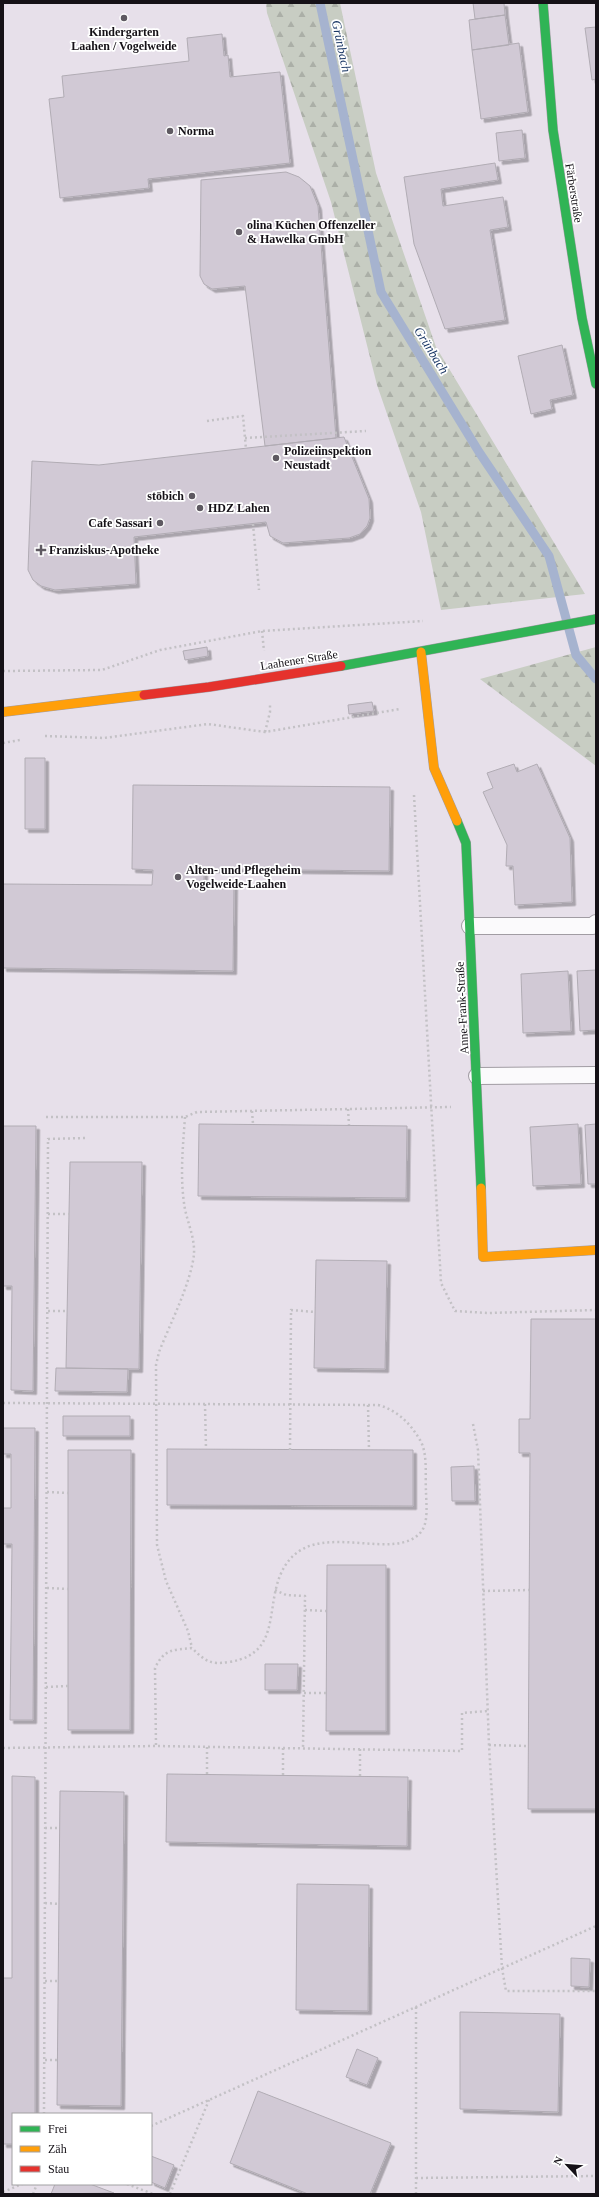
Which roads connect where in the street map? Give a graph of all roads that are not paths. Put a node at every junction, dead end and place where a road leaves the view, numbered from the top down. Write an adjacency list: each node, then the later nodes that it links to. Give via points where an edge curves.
1 (543, 3): 2 (street, Färberstraße, via 552,130 582,318)
2 (596, 384)
3 (596, 619): 4 (street, Laahener Straße)
4 (421, 652): 5 (street, Laahener Straße, via 209,687); 7 (street, Anne-Frank-Straße, via 434,768 466,843)
5 (3, 712)
6 (596, 923): 7 (lane, via 593,926)
7 (470, 926): 9 (street, Anne-Frank-Straße)
8 (596, 1075): 9 (lane)
9 (477, 1076): 10 (street, Anne-Frank-Straße, via 483,1256)
10 (596, 1250)

